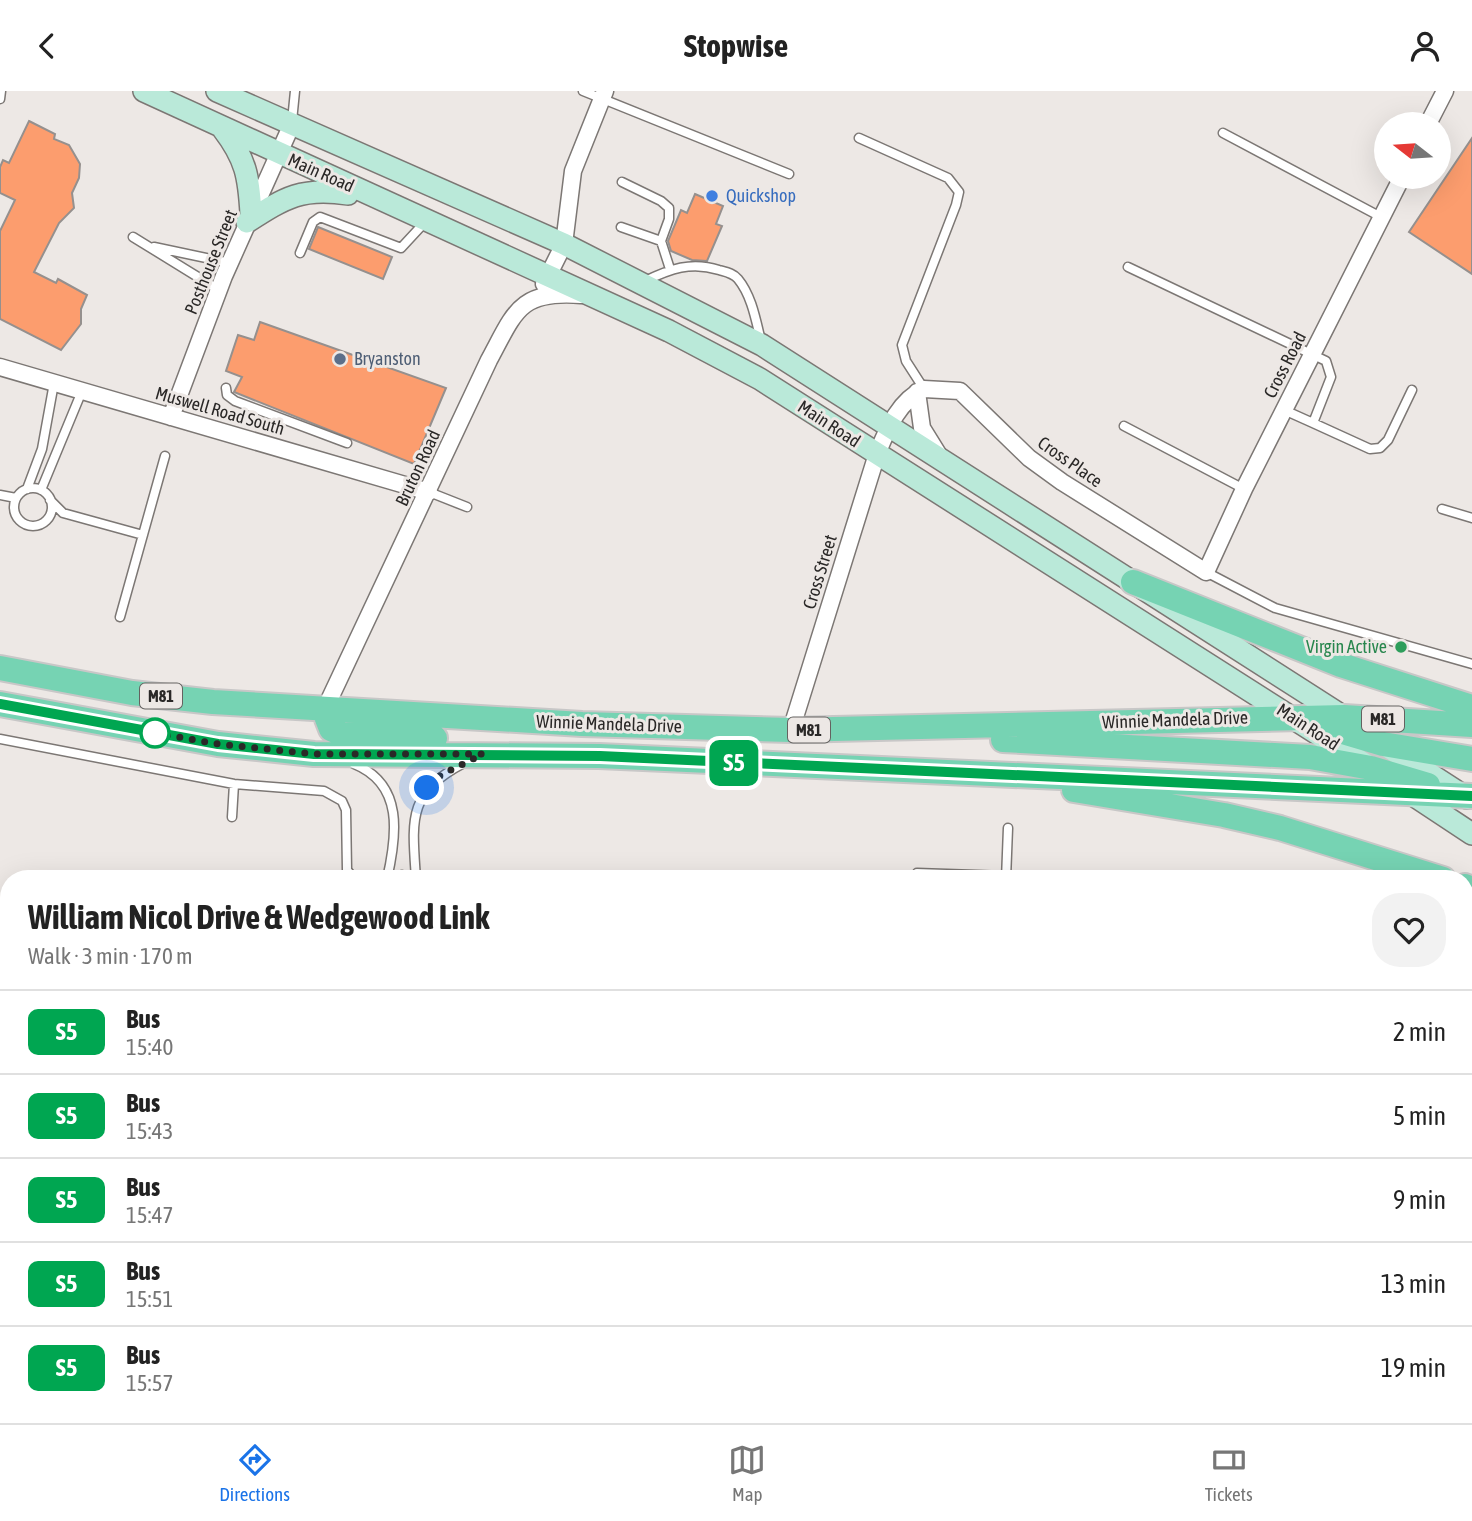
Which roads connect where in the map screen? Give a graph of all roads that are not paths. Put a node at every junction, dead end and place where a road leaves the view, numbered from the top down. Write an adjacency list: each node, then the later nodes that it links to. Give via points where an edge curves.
1 (1, 91): 8 (lane)
2 (144, 91): 11 (main road, Main Road)
3 (217, 91): 10 (main road, Main Road)
4 (295, 91): 10 (lane)
5 (583, 91): 7 (lane)
6 (1445, 91): 9 (street)
7 (604, 95): 15 (lane); 25 (street, via 573,171)
8 (0, 99)
9 (1434, 112)
10 (292, 124): 14 (street, Posthouse Street); 25 (main road, Main Road)
11 (222, 127): 14 (main road, Main Road); 20 (main road, via 240,152 249,179)
12 (1223, 133): 19 (lane)
13 (859, 138): 43 (lane, via 948,178 958,192 902,345)
14 (278, 154): 18 (main road, Main Road); 20 (street, Posthouse Street)
15 (789, 174)
16 (622, 182): 24 (lane, via 669,208)
17 (1396, 189): 19 (street, Cross Road)
18 (378, 199): 20 (main road, via 320,190 294,194); 21 (main road, Main Road)
19 (1381, 217): 37 (street, Cross Road)
20 (249, 218): 28 (street, Posthouse Street)
21 (426, 221): 27 (lane, via 401,248 322,217 313,222); 31 (main road, Main Road)
22 (621, 227): 24 (lane)
23 (133, 237): 26 (lane)
24 (661, 241): 30 (lane)
25 (564, 244): 31 (street); 32 (main road, Main Road)
26 (148, 245): 28 (lane); 33 (lane)
27 (300, 253)
28 (230, 263): 33 (street, Posthouse Street)
29 (1128, 267): 37 (lane)
30 (670, 269): 32 (lane); 36 (lane, via 702,266 737,277 753,309)
31 (548, 278): 34 (main road, Main Road); 35 (street, Bruton Road)
32 (642, 282): 36 (main road, Main Road)
33 (219, 290): 45 (street, Posthouse Street)
34 (587, 295): 35 (street); 50 (main road, Main Road, via 760,379)
35 (537, 297): 58 (street, Bruton Road, via 517,308)
36 (762, 345): 47 (main road, Main Road)
37 (1313, 352): 44 (street, Cross Road); 46 (lane, via 1331,367)
38 (0, 367): 39 (street, Muswell Road South)
39 (54, 383): 42 (street, Muswell Road South); 53 (lane)
40 (226, 388): 49 (lane, via 235,401)
41 (1412, 390): 46 (lane, via 1380,448 1370,449)
42 (82, 391): 45 (street, Muswell Road South); 54 (lane)
43 (921, 391): 47 (street, via 903,405); 52 (street, via 922,428); 68 (street, Cross Place, via 960,391 1029,458)
44 (1284, 410): 46 (lane); 56 (street, Cross Road)
45 (171, 417): 58 (street, Muswell Road South)
46 (1313, 423)
47 (889, 426): 50 (street, Cross Street); 52 (main road, Main Road)
48 (1124, 426): 56 (lane)
49 (347, 443)
50 (877, 454): 76 (main road, Main Road); 80 (street, Cross Street)
51 (165, 456): 67 (lane)
52 (940, 458): 69 (main road, Main Road)
53 (37, 464): 54 (lane); 55 (lane)
54 (48, 468): 57 (lane)
55 (27, 489): 57 (lane); 61 (lane)
56 (1244, 489): 68 (street, Cross Road)
57 (41, 490): 60 (lane)
58 (429, 492): 62 (lane); 75 (street, Bruton Road)
59 (0, 496): 61 (lane)
60 (50, 500): 64 (lane); 66 (lane)
61 (15, 501): 66 (lane, via 17,518 28,526)
62 (467, 507)
63 (1442, 509): 65 (lane)
64 (63, 513): 66 (lane); 67 (lane)
65 (1472, 517)
66 (47, 520)
67 (143, 535): 70 (lane)
68 (1206, 572): 71 (lane, via 1275,608)
69 (1133, 582): 74 (main road, via 1341,665); 77 (main road, Main Road)
70 (120, 617)
71 (1472, 664)
72 (0, 668): 75 (main road, Winnie Mandela Drive / M81, via 132,693)
73 (0, 704): 83 (main road, Winnie Mandela Drive / M81, via 218,744)
74 (1472, 706)
75 (324, 711): 80 (main road, Winnie Mandela Drive / M81); 85 (main road, via 331,729 342,734 581,745)
76 (1293, 717): 77 (main road, Winnie Mandela Drive / M81); 79 (main road, Winnie Mandela Drive / M81); 82 (main road); 87 (main road, Main Road)
77 (1344, 717): 78 (main road, Winnie Mandela Drive / M81); 82 (main road, Main Road)
78 (1472, 725)
79 (907, 728): 80 (main road, Winnie Mandela Drive / M81); 87 (main road, via 971,739 1310,757)
80 (791, 730)
81 (0, 739): 89 (lane)
82 (1383, 744): 86 (main road); 91 (main road, Main Road)
83 (331, 754): 84 (main road, Winnie Mandela Drive / M81); 96 (lane, via 361,767 385,786 392,802 394,839)
84 (483, 754): 85 (main road, Winnie Mandela Drive / M81); 97 (lane, via 441,775 420,798)
85 (600, 756): 88 (main road, Winnie Mandela Drive / M81)
86 (1472, 759)
87 (1371, 768): 90 (main road, Main Road); 91 (main road)
88 (989, 772): 90 (main road, Winnie Mandela Drive / M81); 99 (main road, via 1224,815)
89 (234, 784): 92 (lane); 95 (lane, via 337,796 346,810)
90 (1412, 794): 91 (main road, Winnie Mandela Drive / M81); 94 (main road, Main Road)
91 (1469, 797)
92 (232, 817)
93 (1008, 828): 98 (lane)
94 (1472, 834)
95 (348, 870)
96 (389, 870)
97 (414, 870)
98 (1006, 870)
99 (1415, 870)

